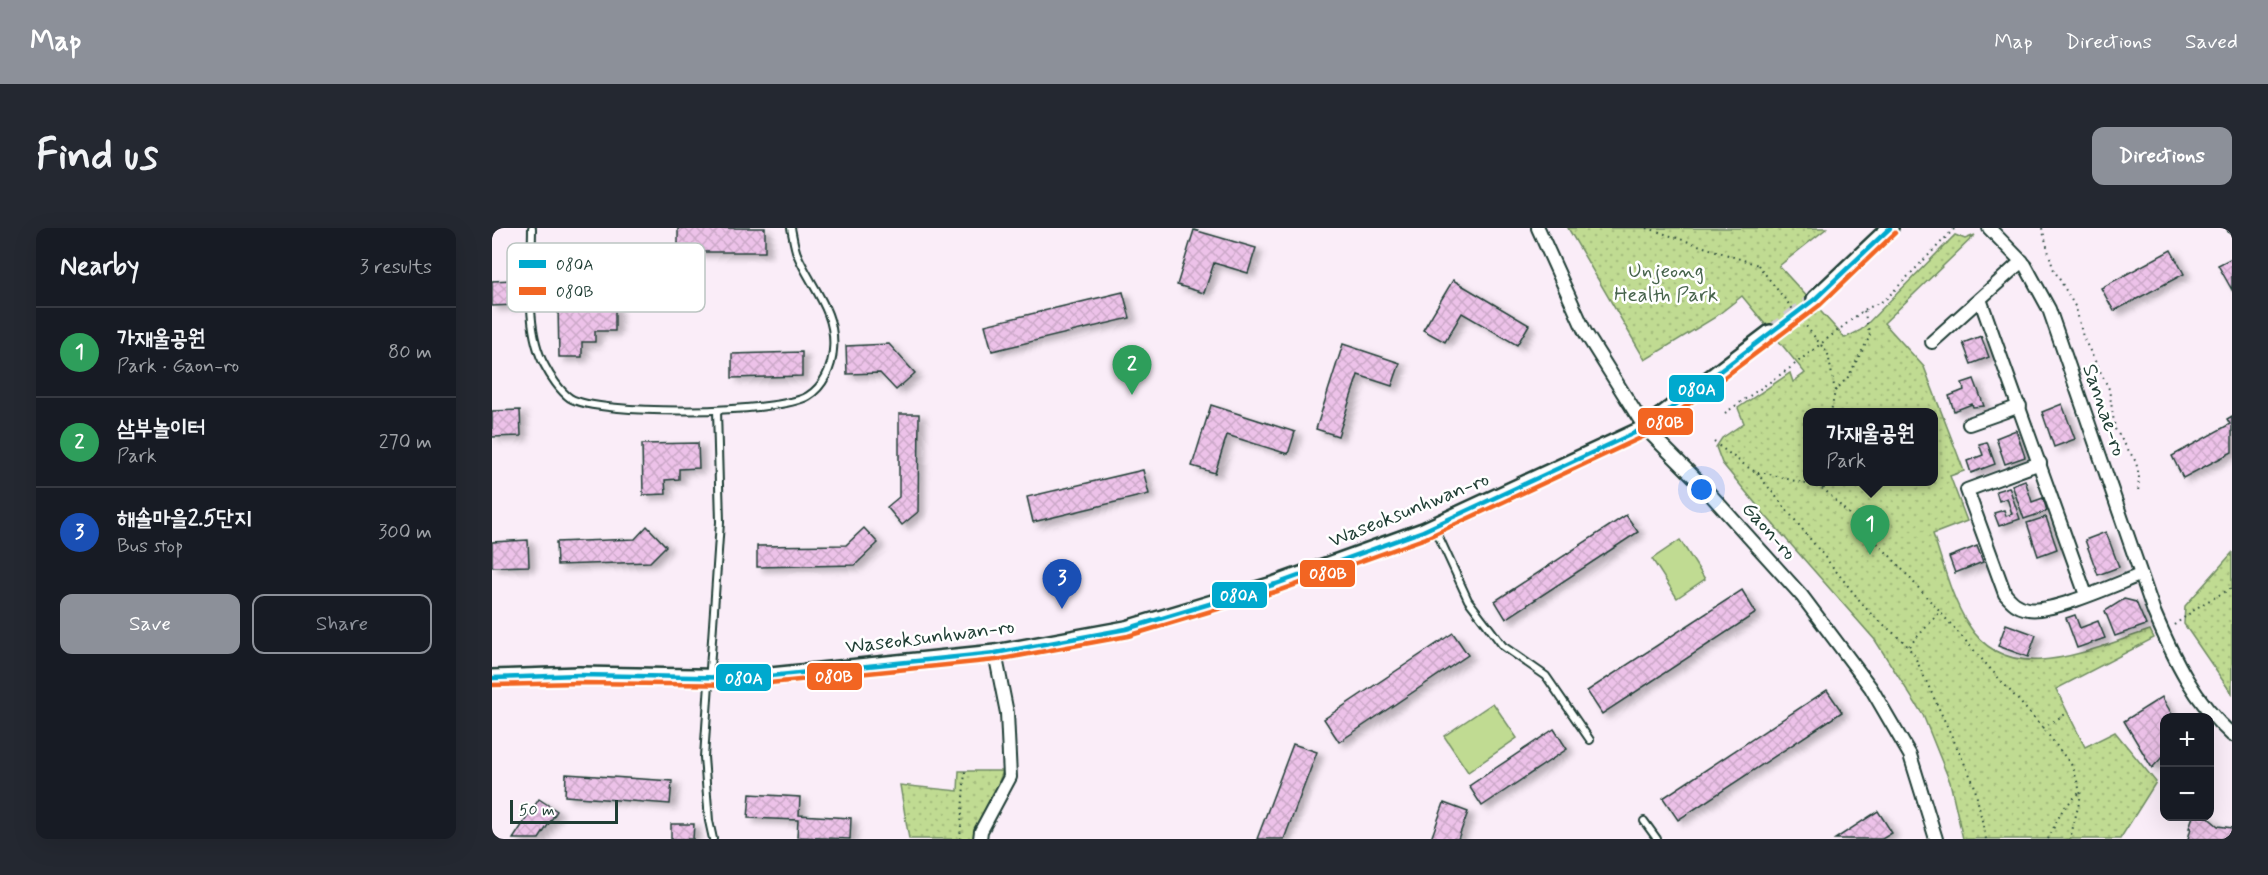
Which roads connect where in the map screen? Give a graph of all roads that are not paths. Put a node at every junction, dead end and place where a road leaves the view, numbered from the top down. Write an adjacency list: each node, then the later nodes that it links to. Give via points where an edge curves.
1 (532, 228): 6 (lane)
2 (791, 228): 14 (lane, via 797,253 827,308 833,351 828,370 821,386 789,404)
3 (1538, 228): 16 (street, Gaon-ro, via 1585,332)
4 (1890, 228): 8 (street)
5 (1989, 228): 7 (street, Sannae-ro)
6 (532, 243)
7 (2022, 261): 9 (street); 19 (street, Sannae-ro, via 2049,309)
8 (1815, 299)
9 (1980, 299): 12 (street); 13 (street)
10 (533, 312): 14 (lane, via 533,337 545,366 571,398 601,407)
11 (1770, 333): 16 (street, Waseoksunhwan-ro)
12 (1932, 342)
13 (2020, 406): 15 (street); 17 (street)
14 (717, 410): 23 (lane, via 720,522)
15 (1969, 424)
16 (1645, 428): 18 (street, Waseoksunhwan-ro); 30 (street, Gaon-ro, via 1802,596 1871,688 1910,754)
17 (2040, 464): 20 (street); 20 (street, via 1967,490 2005,594 2015,605 2029,610 2046,609)
18 (1434, 526): 21 (street, Waseoksunhwan-ro, via 1276,584 1126,629); 25 (lane, via 1468,600 1503,646 1546,676)
19 (2140, 575): 20 (street); 24 (street, Sannae-ro, via 2163,633 2197,698)
20 (2086, 595)
21 (995, 653): 23 (street, Waseoksunhwan-ro, via 750,678); 28 (street, via 1007,713 1010,777)
22 (492, 678): 23 (street, Waseoksunhwan-ro)
23 (712, 678): 27 (lane, via 705,757)
24 (2232, 735)
25 (1590, 740)
26 (1644, 821): 29 (lane)
27 (713, 839)
28 (980, 839)
29 (1657, 839)
30 (1936, 839)

